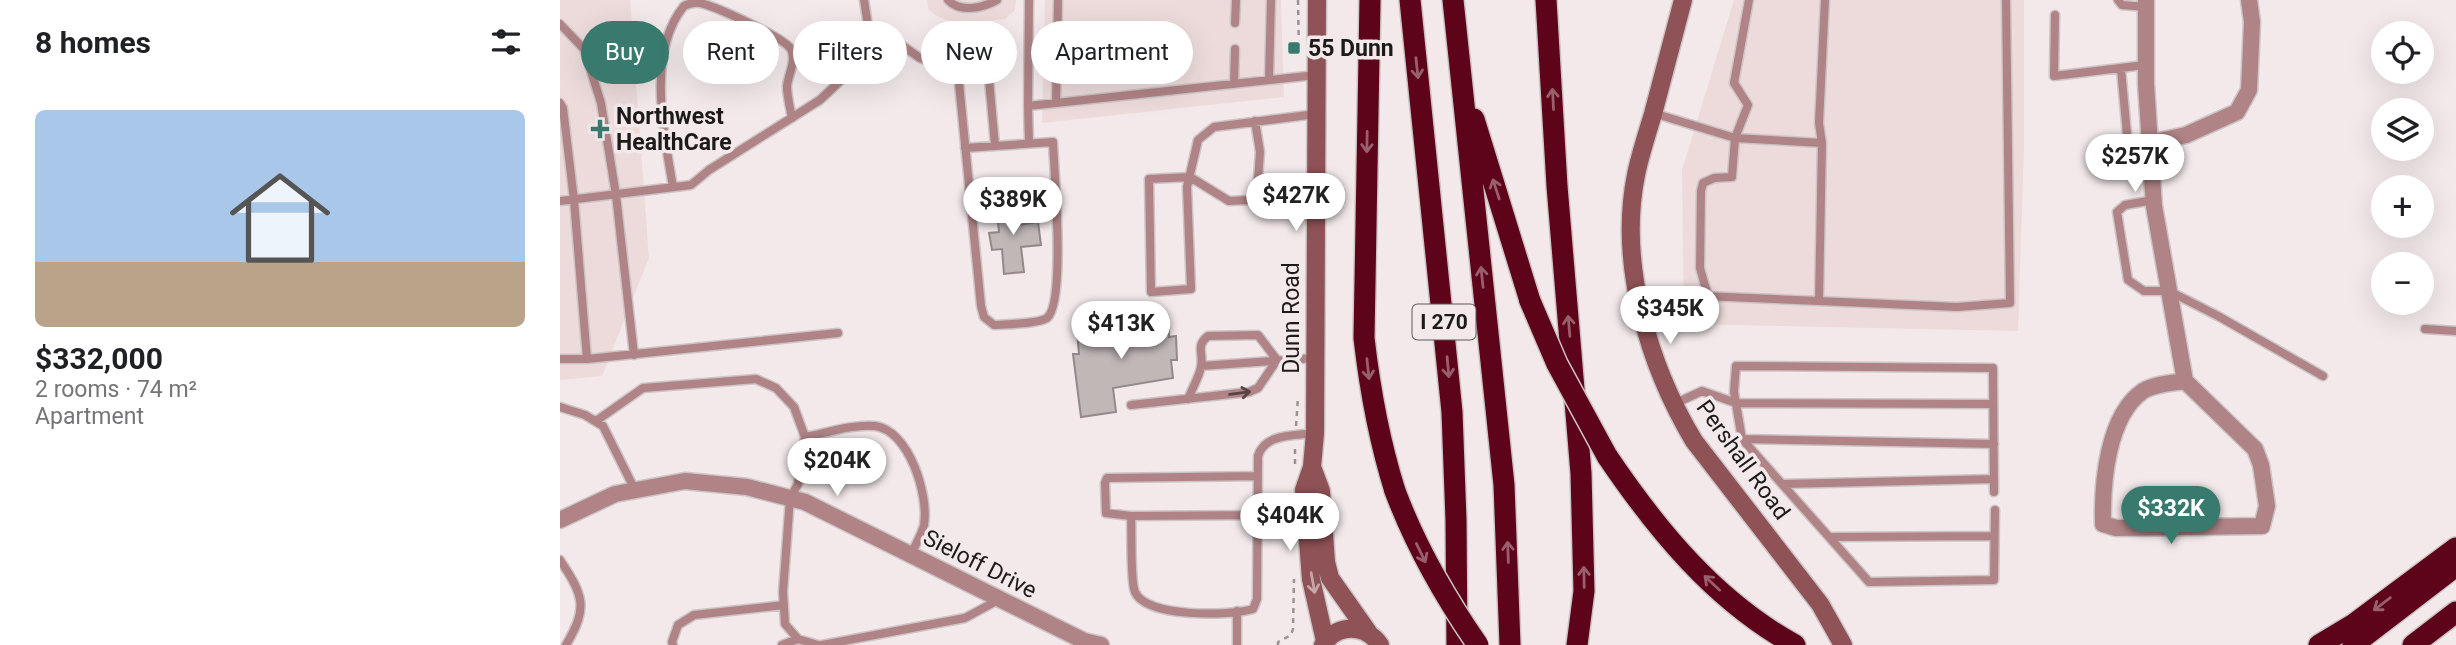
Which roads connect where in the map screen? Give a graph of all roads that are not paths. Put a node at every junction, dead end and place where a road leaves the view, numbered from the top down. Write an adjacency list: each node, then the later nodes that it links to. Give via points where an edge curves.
1 (864, 0): 21 (lane)
2 (948, 0): 3 (lane, via 964,8)
3 (997, 0)
4 (1028, 0): 36 (lane)
5 (1058, 0): 35 (lane)
6 (1236, 0): 22 (lane)
7 (1271, 0): 29 (lane)
8 (1317, 0): 27 (street, Dunn Road)
9 (1370, 0): 110 (highway, one-way to 110, bridge, via 1364,338 1369,385 1395,491 1424,560)
10 (1410, 0): 109 (highway, I 270, one-way to 109, via 1452,412)
11 (1452, 0): 28 (highway, I 270)
12 (1546, 0): 112 (highway, one-way to 12, via 1584,591 1581,473)
13 (1683, 0): 37 (street, Pershall Road)
14 (1749, 0): 41 (lane, via 1734,83 1748,105)
15 (1825, 0): 43 (lane)
16 (2006, 0): 56 (lane, via 2011,303 1957,307)
17 (2118, 0): 19 (lane, via 2122,5)
18 (2249, 0): 44 (street, via 2249,90 2237,112 2186,135)
19 (2146, 3): 25 (street)
20 (2055, 15): 26 (lane, via 2053,76)
21 (867, 21)
22 (1235, 23)
23 (560, 24): 49 (lane, via 584,49 601,103)
24 (1235, 50): 33 (lane)
25 (2146, 65): 26 (lane); 44 (street)
26 (2121, 69): 44 (lane, via 2128,145)
27 (1316, 75): 29 (lane); 38 (street, Dunn Road)
28 (1461, 78): 111 (highway, I 270, one-way to 28, via 1504,485); 113 (highway, one-way to 28, bridge, via 1724,595 1685,558 1607,456 1556,364 1531,301)
29 (1269, 80): 33 (lane)
30 (837, 84): 39 (lane)
31 (959, 84): 46 (lane)
32 (989, 84): 45 (lane)
33 (1234, 84): 35 (lane)
34 (560, 103): 50 (lane)
35 (1056, 103): 36 (lane)
36 (1028, 106): 42 (lane)
37 (1653, 113): 41 (lane); 55 (street, Pershall Road, via 1635,177 1632,223)
38 (1316, 114): 40 (lane); 61 (street, Dunn Road)
39 (792, 118): 48 (lane, via 691,185); 48 (lane, via 787,87 792,51 748,22 703,4 684,6 668,39 661,75)
40 (1255, 121): 47 (lane, via 1214,127 1199,141); 47 (lane, via 1260,152 1257,192 1249,200 1229,201)
41 (1735, 138): 43 (lane); 54 (lane, via 1732,177 1714,178 1703,183 1701,191 1700,268)
42 (1029, 142): 45 (lane); 46 (lane, via 1053,142 1058,235 1055,304 1044,320 994,325 984,317 981,306)
43 (1822, 143): 56 (lane)
44 (2150, 143): 51 (street)
45 (995, 145): 46 (lane)
46 (965, 148)
47 (1190, 177): 47 (lane, via 1191,289 1151,292 1149,179)
48 (673, 187): 49 (lane)
49 (616, 195): 50 (lane); 60 (lane)
50 (574, 200): 52 (lane); 63 (lane)
51 (2154, 200): 53 (street); 53 (lane, via 2125,205 2116,212 2128,280 2144,291)
52 (560, 201)
53 (2169, 291): 66 (lane); 67 (street)
54 (1708, 296): 55 (lane); 56 (lane)
55 (1639, 300): 70 (street, Pershall Road, via 1650,349)
56 (1819, 301)
57 (2426, 329): 58 (lane)
58 (2456, 331)
59 (838, 333): 60 (lane)
60 (634, 355): 63 (lane)
61 (1315, 358): 64 (lane); 75 (street, Dunn Road)
62 (560, 359): 63 (lane)
63 (587, 359)
64 (1277, 360): 65 (lane); 65 (lane, via 1258,335 1208,336 1199,347); 68 (lane, one-way to 64, via 1249,392 1258,388)
65 (1202, 366): 68 (lane)
66 (2323, 376)
67 (2185, 381): 67 (street, via 2144,390 2115,427 2102,493 2103,524 2116,528 2262,526 2267,506 2255,449)
68 (1188, 399): 72 (lane)
69 (1736, 403): 70 (lane, via 1702,391); 71 (lane); 71 (lane, via 1736,366 1993,368); 77 (lane)
70 (1674, 404): 114 (street, Pershall Road, via 1694,441 1820,604)
71 (1993, 404): 78 (lane)
72 (1130, 405)
73 (560, 407): 74 (lane)
74 (596, 421): 76 (lane, via 643,388 756,379 776,388 794,407); 83 (lane, via 603,426)
75 (1315, 433): 79 (street, Dunn Road); 80 (lane, via 1270,440 1258,456)
76 (805, 437): 85 (lane, via 798,484); 93 (lane, via 876,426 897,436 911,456 922,501 924,524)
77 (1742, 439): 78 (lane); 82 (lane)
78 (1994, 444): 81 (lane)
79 (1312, 467): 101 (street, Dunn Road, via 1321,491 1330,579); 102 (street, Dunn Road, one-way to 102, via 1304,490 1310,566)
80 (1258, 476): 87 (lane); 88 (lane, via 1107,478 1106,513)
81 (1994, 479): 82 (lane); 84 (lane)
82 (1783, 484): 91 (lane)
83 (635, 490): 85 (street, Sieloff Drive, via 685,481 747,487); 89 (street, Sieloff Drive, via 615,494)
84 (1994, 492)
85 (790, 498): 93 (street, Sieloff Drive); 97 (lane)
86 (1995, 510): 90 (lane)
87 (1258, 514): 88 (lane); 98 (lane, via 1257,599 1252,608)
88 (1131, 516): 98 (lane, via 1134,591 1143,602 1170,612)
89 (560, 520)
90 (1994, 536): 91 (lane); 91 (lane, via 1994,580 1869,582)
91 (1830, 537)
92 (2456, 548): 115 (highway, one-way to 115)
93 (911, 555): 96 (street, Sieloff Drive)
94 (560, 560): 103 (lane, via 580,595 579,624)
95 (2456, 566): 116 (highway)
96 (1000, 599): 106 (lane, via 965,618); 107 (street, Sieloff Drive)
97 (784, 605): 100 (lane, via 785,624); 104 (lane, via 694,615 678,625)
98 (1237, 611): 108 (lane)
99 (2456, 612): 117 (highway)
100 (798, 639): 105 (lane); 106 (lane)
101 (1374, 639): 102 (street, via 1358,629 1348,629)
102 (1324, 643)
103 (566, 645)
104 (673, 645)
105 (782, 645)
106 (820, 645)
107 (1101, 645)
108 (1237, 645)
109 (1457, 645)
110 (1478, 645)
111 (1510, 645)
112 (1577, 645)
113 (1795, 645)
114 (1843, 645)
115 (2319, 645)
116 (2353, 645)
117 (2413, 645)

